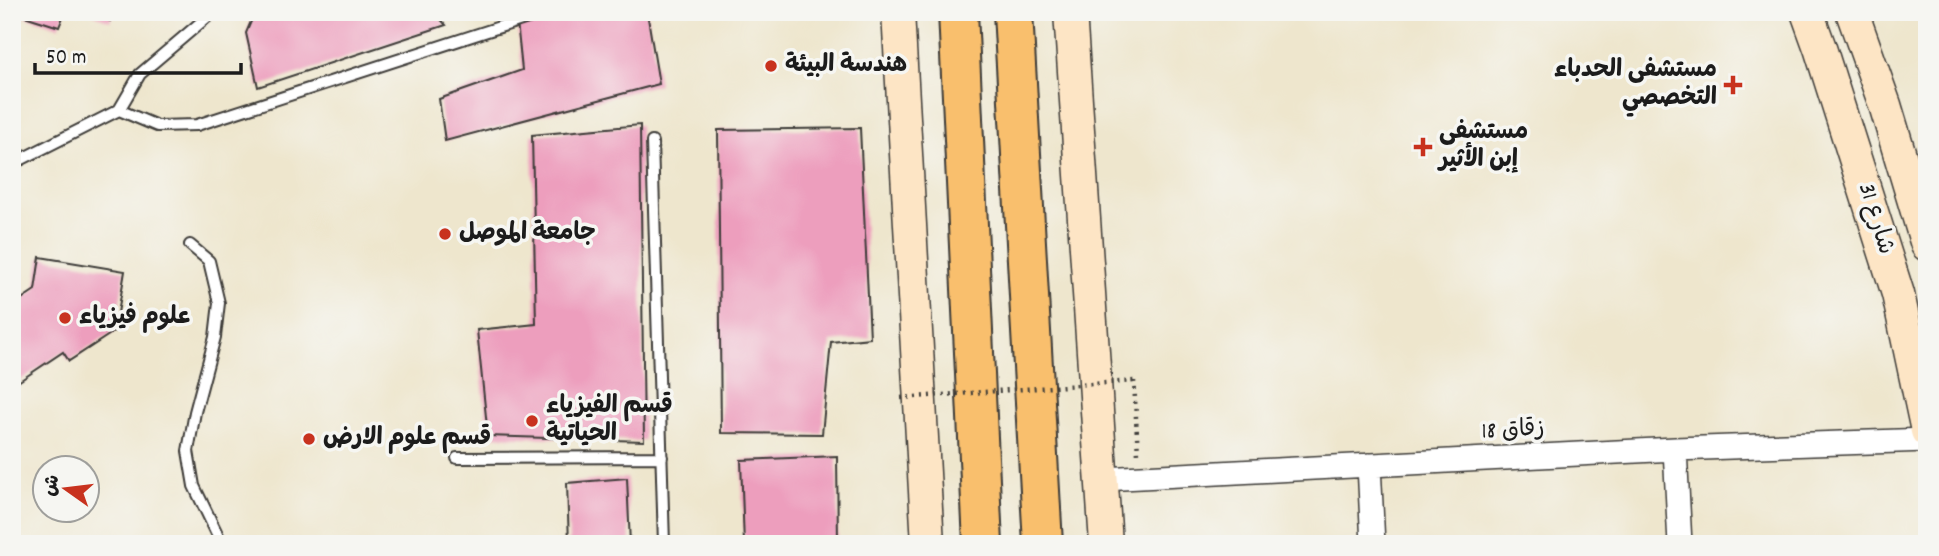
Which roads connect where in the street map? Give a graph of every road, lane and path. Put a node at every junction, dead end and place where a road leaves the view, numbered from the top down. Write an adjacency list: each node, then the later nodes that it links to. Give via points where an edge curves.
1 (213, 12): 9 (lane, via 140,74)
2 (546, 12): 9 (lane, via 197,125 157,125)
3 (898, 12): 25 (main road)
4 (958, 12): 26 (highway)
5 (1013, 12): 27 (highway)
6 (1070, 12): 22 (main road)
7 (1807, 12): 15 (main road, شارع 31, via 1898,294)
8 (1852, 12): 13 (main road, شارع 31)
9 (119, 110): 11 (lane)
10 (652, 142): 19 (lane)
11 (12, 164)
12 (190, 244): 23 (lane, via 209,261 219,303 188,451 194,486)
13 (1927, 245)
14 (901, 398): 16 (path, bridge, via 1135,382)
15 (1927, 431)
16 (1137, 437)
17 (1927, 440): 18 (street, زقاق 18)
18 (1675, 449): 21 (street, زقاق 18); 30 (street)
19 (662, 457): 20 (lane); 24 (lane)
20 (457, 458)
21 (1369, 465): 22 (street, زقاق 18); 29 (street)
22 (1102, 479): 28 (main road)
23 (222, 544)
24 (664, 544)
25 (928, 544)
26 (983, 544)
27 (1043, 544)
28 (1106, 544)
29 (1373, 544)
30 (1680, 544)

